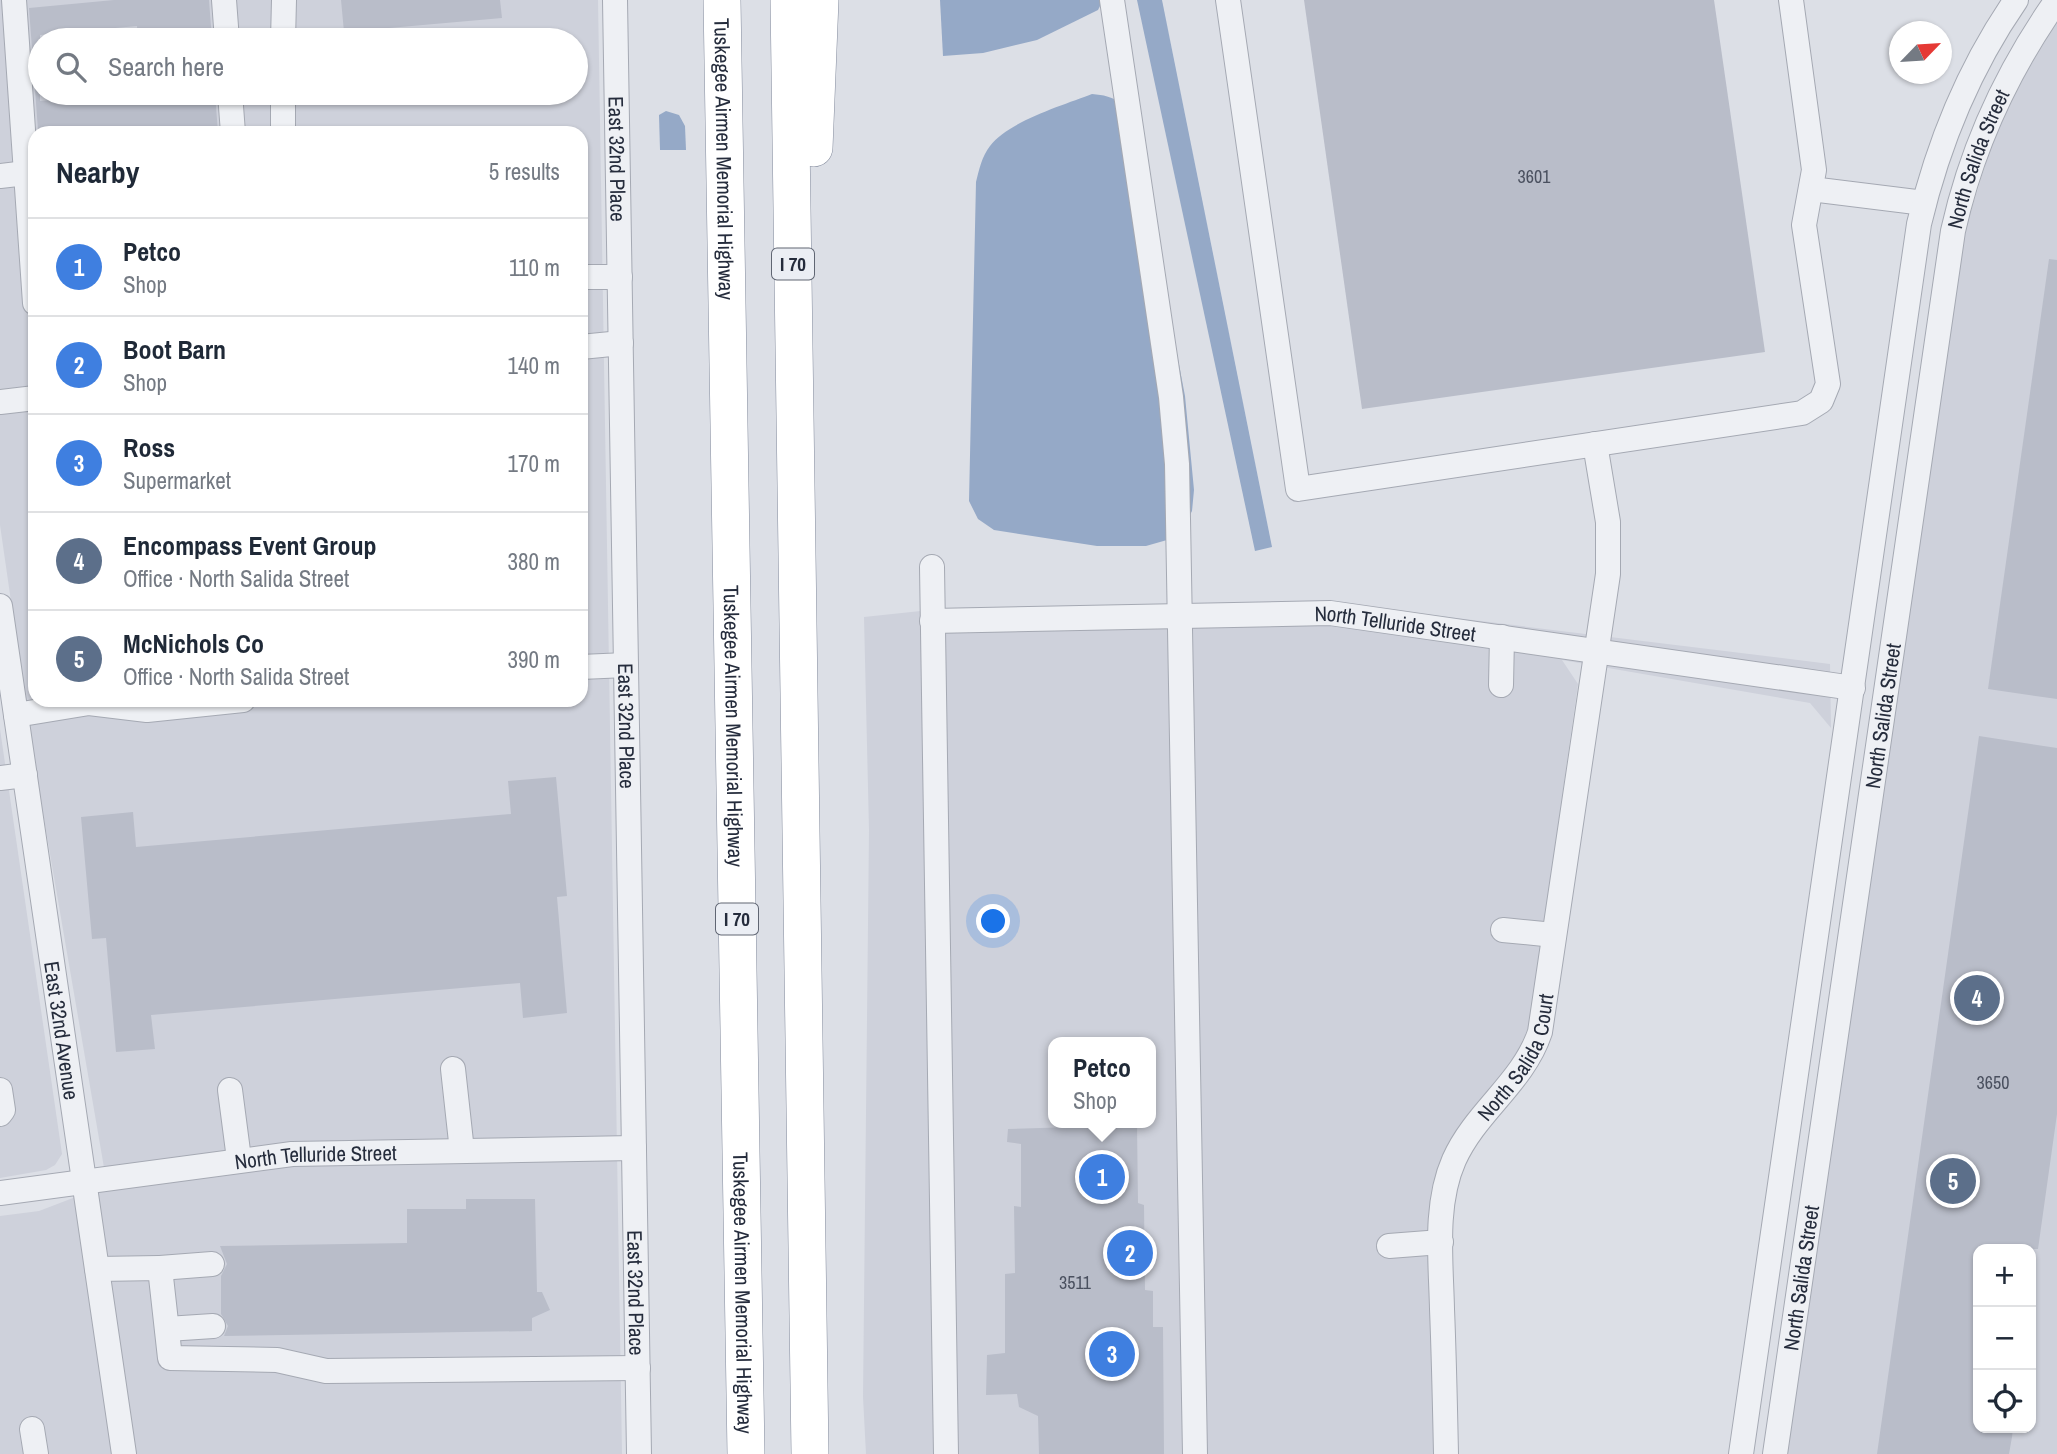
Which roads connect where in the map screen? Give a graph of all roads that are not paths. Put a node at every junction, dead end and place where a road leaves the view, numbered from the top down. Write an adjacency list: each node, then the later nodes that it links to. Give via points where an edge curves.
1 (14, 0): 18 (street)
2 (224, 0): 14 (street)
3 (284, 0): 15 (street)
4 (615, 0): 26 (street, East 32nd Place)
5 (709, 0): 30 (highway)
6 (722, 0): 30 (highway, Tuskegee Airmen Memorial Highway / I 70)
7 (789, 0): 34 (highway, I 70)
8 (820, 0): 34 (highway)
9 (1112, 0): 37 (street, via 1171,397)
10 (1228, 0): 33 (street, via 1298,489)
11 (1791, 0): 23 (street, via 1814,170)
12 (2016, 0): 25 (street, North Salida Street, via 1970,76)
13 (2057, 0): 80 (street, North Salida Street, via 2001,91 1973,158 1953,230)
14 (226, 28)
15 (284, 28)
16 (231, 105): 19 (street)
17 (284, 105): 20 (street)
18 (11, 122): 21 (street)
19 (232, 126)
20 (283, 126)
21 (26, 173): 22 (street); 24 (street)
22 (0, 176)
23 (1811, 189): 25 (street); 33 (street, via 1804,225 1828,384 1821,401 1801,413)
24 (28, 202)
25 (1924, 203): 44 (street, North Salida Street)
26 (620, 277): 27 (street); 28 (street, East 32nd Place)
27 (588, 278)
28 (621, 343): 29 (street); 41 (street, East 32nd Place)
29 (588, 346)
30 (727, 384): 74 (highway, Tuskegee Airmen Memorial Highway / I 70)
31 (28, 399): 32 (street)
32 (0, 402)
33 (1595, 444): 40 (street, North Salida Court, via 1608,522 1608,574)
34 (798, 527): 75 (highway, I 70)
35 (932, 567): 38 (street)
36 (0, 606): 48 (street, East 32nd Avenue)
37 (1181, 616): 38 (street, North Telluride Street); 39 (street, North Telluride Street, via 1330,613); 77 (street)
38 (932, 621): 76 (street)
39 (1502, 637): 40 (street, North Telluride Street); 43 (street)
40 (1594, 650): 44 (street, North Telluride Street); 52 (street, North Salida Court)
41 (626, 665): 42 (street); 57 (street, East 32nd Place)
42 (588, 667)
43 (1501, 685)
44 (1853, 688): 79 (street, North Salida Street)
45 (65, 707): 48 (street)
46 (128, 707): 47 (street)
47 (176, 707)
48 (16, 715): 49 (street, East 32nd Avenue)
49 (25, 775): 50 (street); 60 (street, East 32nd Avenue)
50 (0, 778)
51 (1503, 930): 52 (street)
52 (1554, 935): 62 (street, North Salida Court, via 1534,1051 1511,1086 1474,1127 1454,1161 1447,1182)
53 (453, 1069): 58 (street)
54 (0, 1090): 56 (street)
55 (230, 1090): 59 (street)
56 (0, 1114)
57 (634, 1148): 58 (street, North Telluride Street); 69 (street, East 32nd Place)
58 (462, 1151): 59 (street, North Telluride Street)
59 (239, 1159): 60 (street, North Telluride Street)
60 (84, 1181): 61 (street, North Telluride Street); 66 (street, East 32nd Avenue)
61 (0, 1193)
62 (1441, 1242): 63 (street); 78 (street, North Salida Court)
63 (1389, 1246)
64 (212, 1264): 65 (street)
65 (160, 1268): 66 (street); 68 (street)
66 (97, 1269): 72 (street, East 32nd Avenue)
67 (213, 1326): 68 (street)
68 (167, 1329): 69 (street, via 170,1358 277,1360 326,1371)
69 (638, 1368): 73 (street, East 32nd Place)
70 (33, 1429): 71 (street)
71 (36, 1454)
72 (124, 1454)
73 (639, 1454)
74 (746, 1454)
75 (810, 1454)
76 (946, 1454)
77 (1195, 1454)
78 (1446, 1454)
79 (1741, 1454)
80 (1775, 1454)

